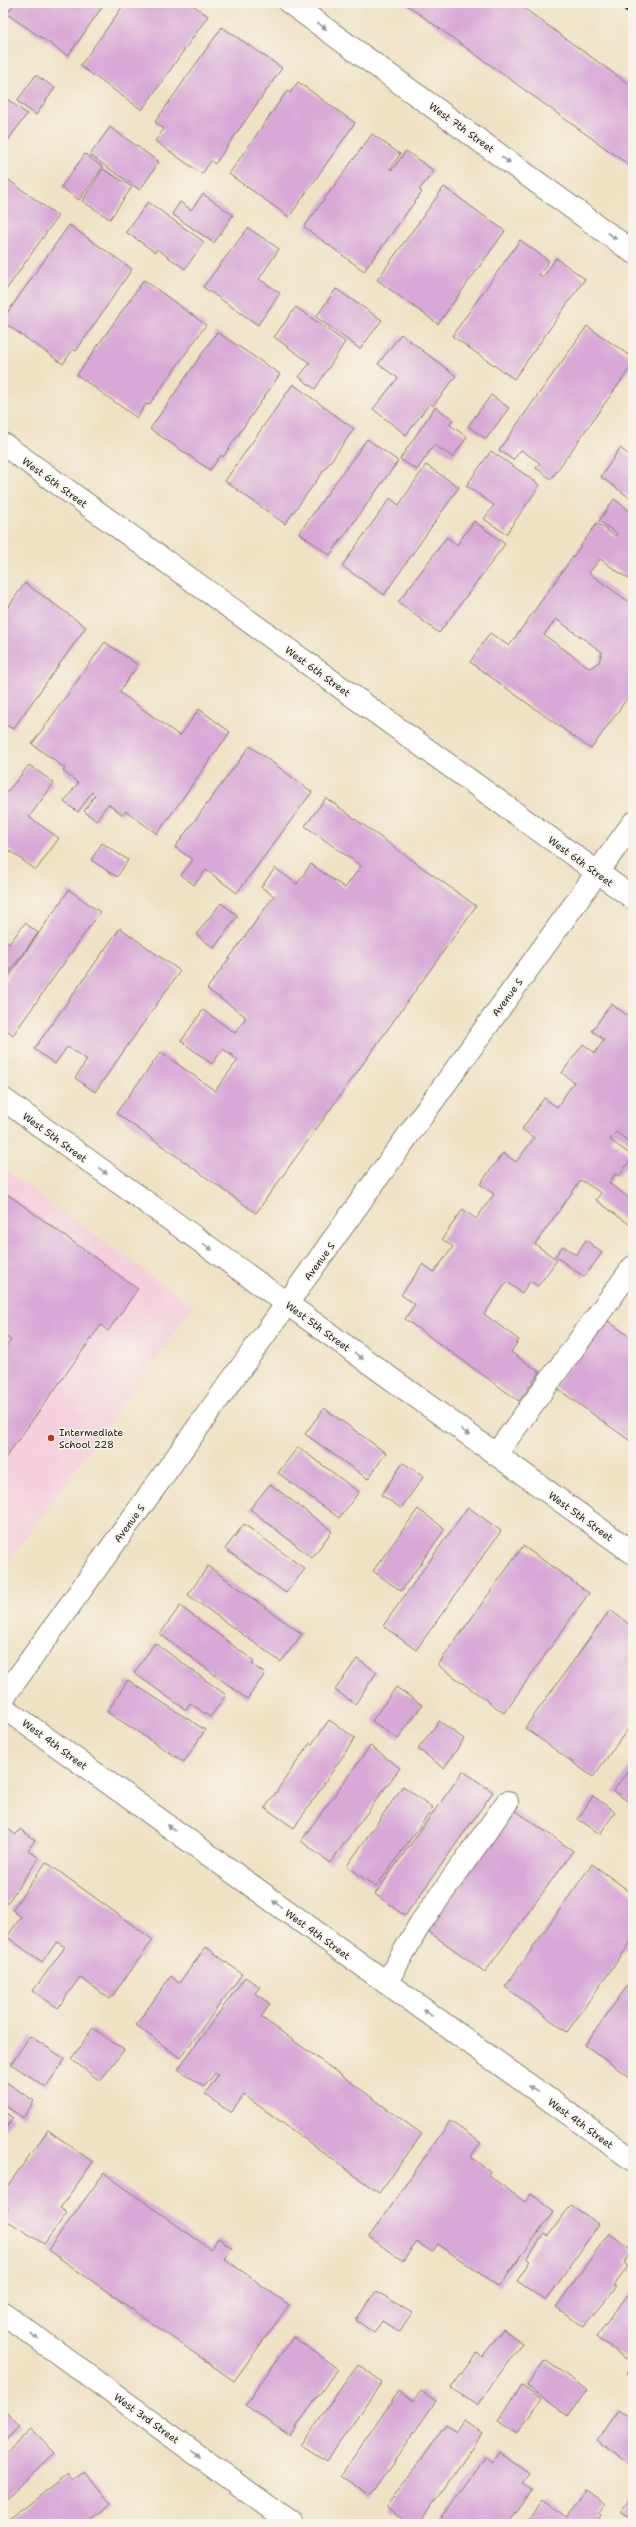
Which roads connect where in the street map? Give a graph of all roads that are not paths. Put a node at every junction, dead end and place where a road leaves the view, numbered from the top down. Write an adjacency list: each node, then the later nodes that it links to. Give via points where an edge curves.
1 (290, 3): 2 (street, West 7th Street, one-way to 2)
2 (633, 252)
3 (3, 444): 5 (street, West 6th Street)
4 (633, 823): 5 (street, Avenue S)
5 (597, 872): 6 (street, West 6th Street); 9 (street, Avenue S)
6 (633, 898)
7 (3, 1099): 9 (street, West 5th Street, one-way to 9)
8 (633, 1267): 10 (street)
9 (287, 1304): 10 (street, West 5th Street, one-way to 10); 12 (street, Avenue S)
10 (496, 1454): 11 (street, West 5th Street)
11 (633, 1553)
12 (3, 1698)
13 (3, 1707): 15 (street, West 4th Street, one-way to 13)
14 (507, 1802): 15 (street, via 420,1924)
15 (386, 1983): 16 (street, West 4th Street, one-way to 15)
16 (633, 2160)
17 (3, 2313): 18 (street, West 3rd Street, one-way to 18)
18 (292, 2524)

